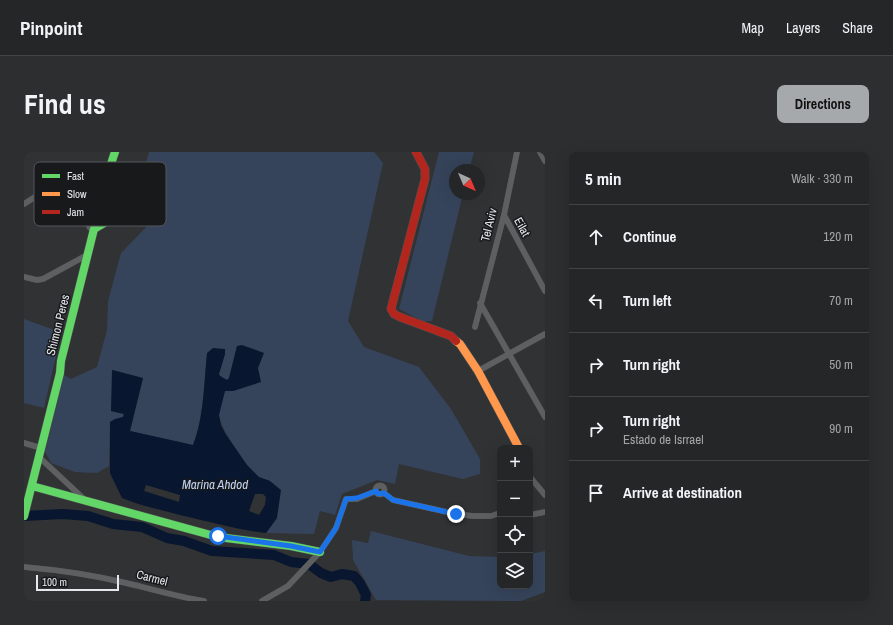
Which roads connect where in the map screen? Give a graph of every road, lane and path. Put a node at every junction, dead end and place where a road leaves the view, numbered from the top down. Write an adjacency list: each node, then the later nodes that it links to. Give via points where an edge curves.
1 (114, 152): 6 (street)
2 (416, 152): 20 (street, via 425,169 425,179 390,309 400,317 451,336 460,344)
3 (517, 152): 9 (street, Tel Aviv)
4 (540, 152): 5 (street)
5 (545, 161)
6 (112, 162)
7 (34, 198): 8 (street)
8 (24, 204)
9 (504, 215): 15 (street, Eilat); 16 (street, Tel Aviv)
10 (89, 226): 12 (street)
11 (99, 226): 12 (street)
12 (94, 229): 13 (street, Shimon Peres)
13 (87, 255): 14 (street, via 43,280); 24 (street, Shimon Peres)
14 (24, 277)
15 (545, 291)
16 (480, 303): 17 (street, Tel Aviv); 19 (street)
17 (475, 327)
18 (545, 334): 19 (street)
19 (510, 353): 20 (street); 21 (street)
20 (478, 371): 23 (street)
21 (545, 417)
22 (24, 443): 24 (street)
23 (518, 445)
24 (42, 448): 25 (street, Shimon Peres)
25 (39, 457): 27 (street, Shimon Peres); 29 (street)
26 (533, 481): 28 (street)
27 (32, 486): 29 (street); 31 (street, Shimon Peres)
28 (545, 495)
29 (84, 499): 34 (street, via 218,536)
30 (545, 512): 33 (street)
31 (25, 514)
32 (497, 514): 34 (street, via 456,514 393,500 376,491 346,499 336,528)
33 (533, 514)
34 (320, 552): 37 (street, via 288,586)
35 (24, 567): 36 (street, Carmel, via 61,570 126,582)
36 (204, 601)
37 (262, 601)

